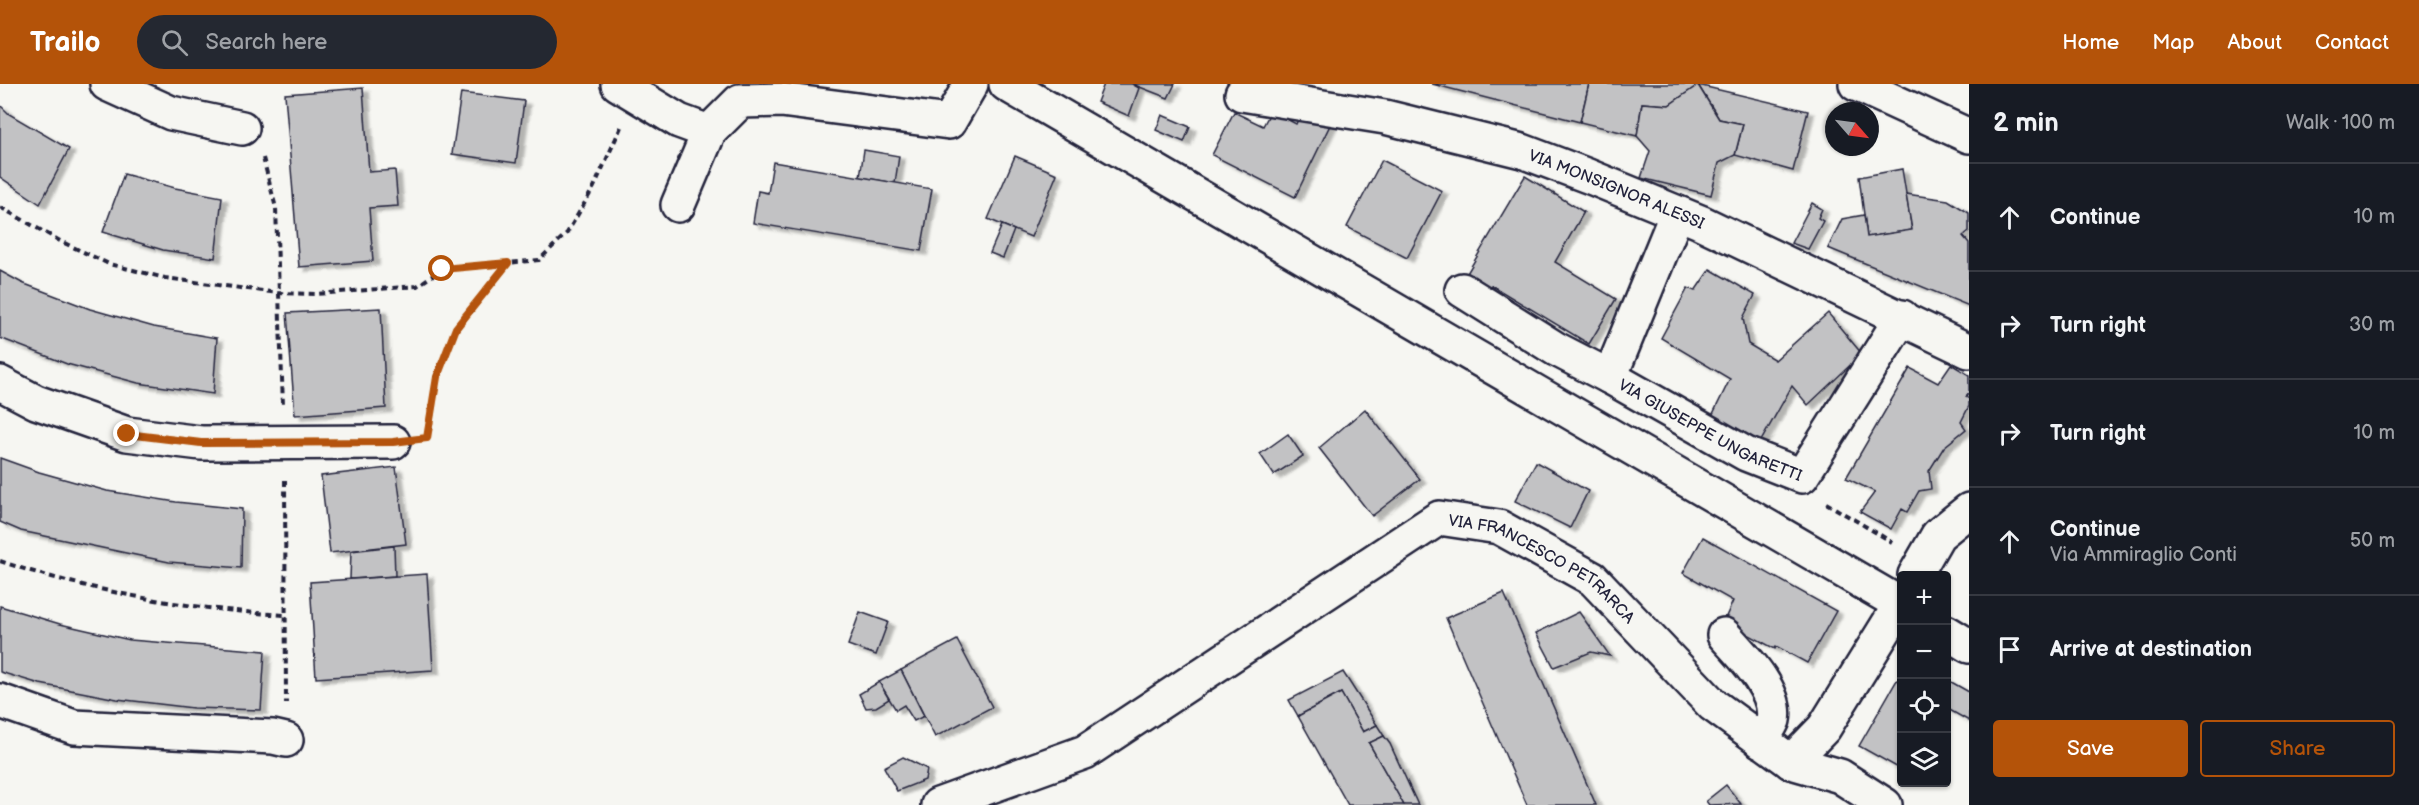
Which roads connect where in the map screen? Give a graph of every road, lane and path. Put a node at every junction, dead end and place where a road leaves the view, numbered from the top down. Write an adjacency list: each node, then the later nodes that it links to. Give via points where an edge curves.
1 (107, 84): 7 (street, via 171,113)
2 (970, 84): 8 (street, via 950,122 782,100 740,101)
3 (1006, 84): 25 (street)
4 (1856, 84): 9 (street)
5 (626, 89): 8 (street, via 678,121); 13 (path, via 594,187 567,233 540,260)
6 (1242, 94): 12 (street, VIA MONSIGNOR ALESSI, via 1385,117 1522,151)
7 (242, 128)
8 (709, 132): 10 (street)
9 (1969, 136)
10 (678, 205)
11 (0, 207): 13 (path, via 109,264 165,278 278,292 316,294 417,286 442,269)
12 (1677, 213): 15 (street, VIA MONSIGNOR ALESSI); 17 (street, VIA GIUSEPPE UNGARETTI)
13 (508, 263): 19 (path, via 456,328 437,377 427,438)
14 (1462, 290): 17 (street, via 1556,349)
15 (1902, 317): 16 (street, VIA MONSIGNOR ALESSI); 17 (street, VIA GIUSEPPE UNGARETTI, via 1802,476 1746,454)
16 (1969, 351)
17 (1610, 376)
18 (0, 382): 19 (street, via 36,402 127,434 201,443)
19 (393, 442)
20 (1835, 509): 22 (path)
21 (1969, 510): 24 (street, via 1938,535)
22 (1893, 542)
23 (0, 561): 27 (path, via 161,601)
24 (1918, 571)
25 (1897, 601)
26 (1897, 609): 34 (street, via 1824,728)
27 (285, 615)
28 (1724, 635): 33 (street, via 1758,672 1771,702 1773,720)
29 (1951, 635): 30 (street)
30 (1969, 646)
31 (0, 701): 32 (street, via 74,727)
32 (286, 740)
33 (1761, 741): 34 (street, VIA FRANCESCO PETRARCA); 35 (street, VIA FRANCESCO PETRARCA, via 1713,705 1593,579 1499,527 1439,518 1085,752)
34 (1791, 762): 36 (street, VIA FRANCESCO PETRARCA, via 1840,776)
35 (938, 805)
36 (1885, 805)

